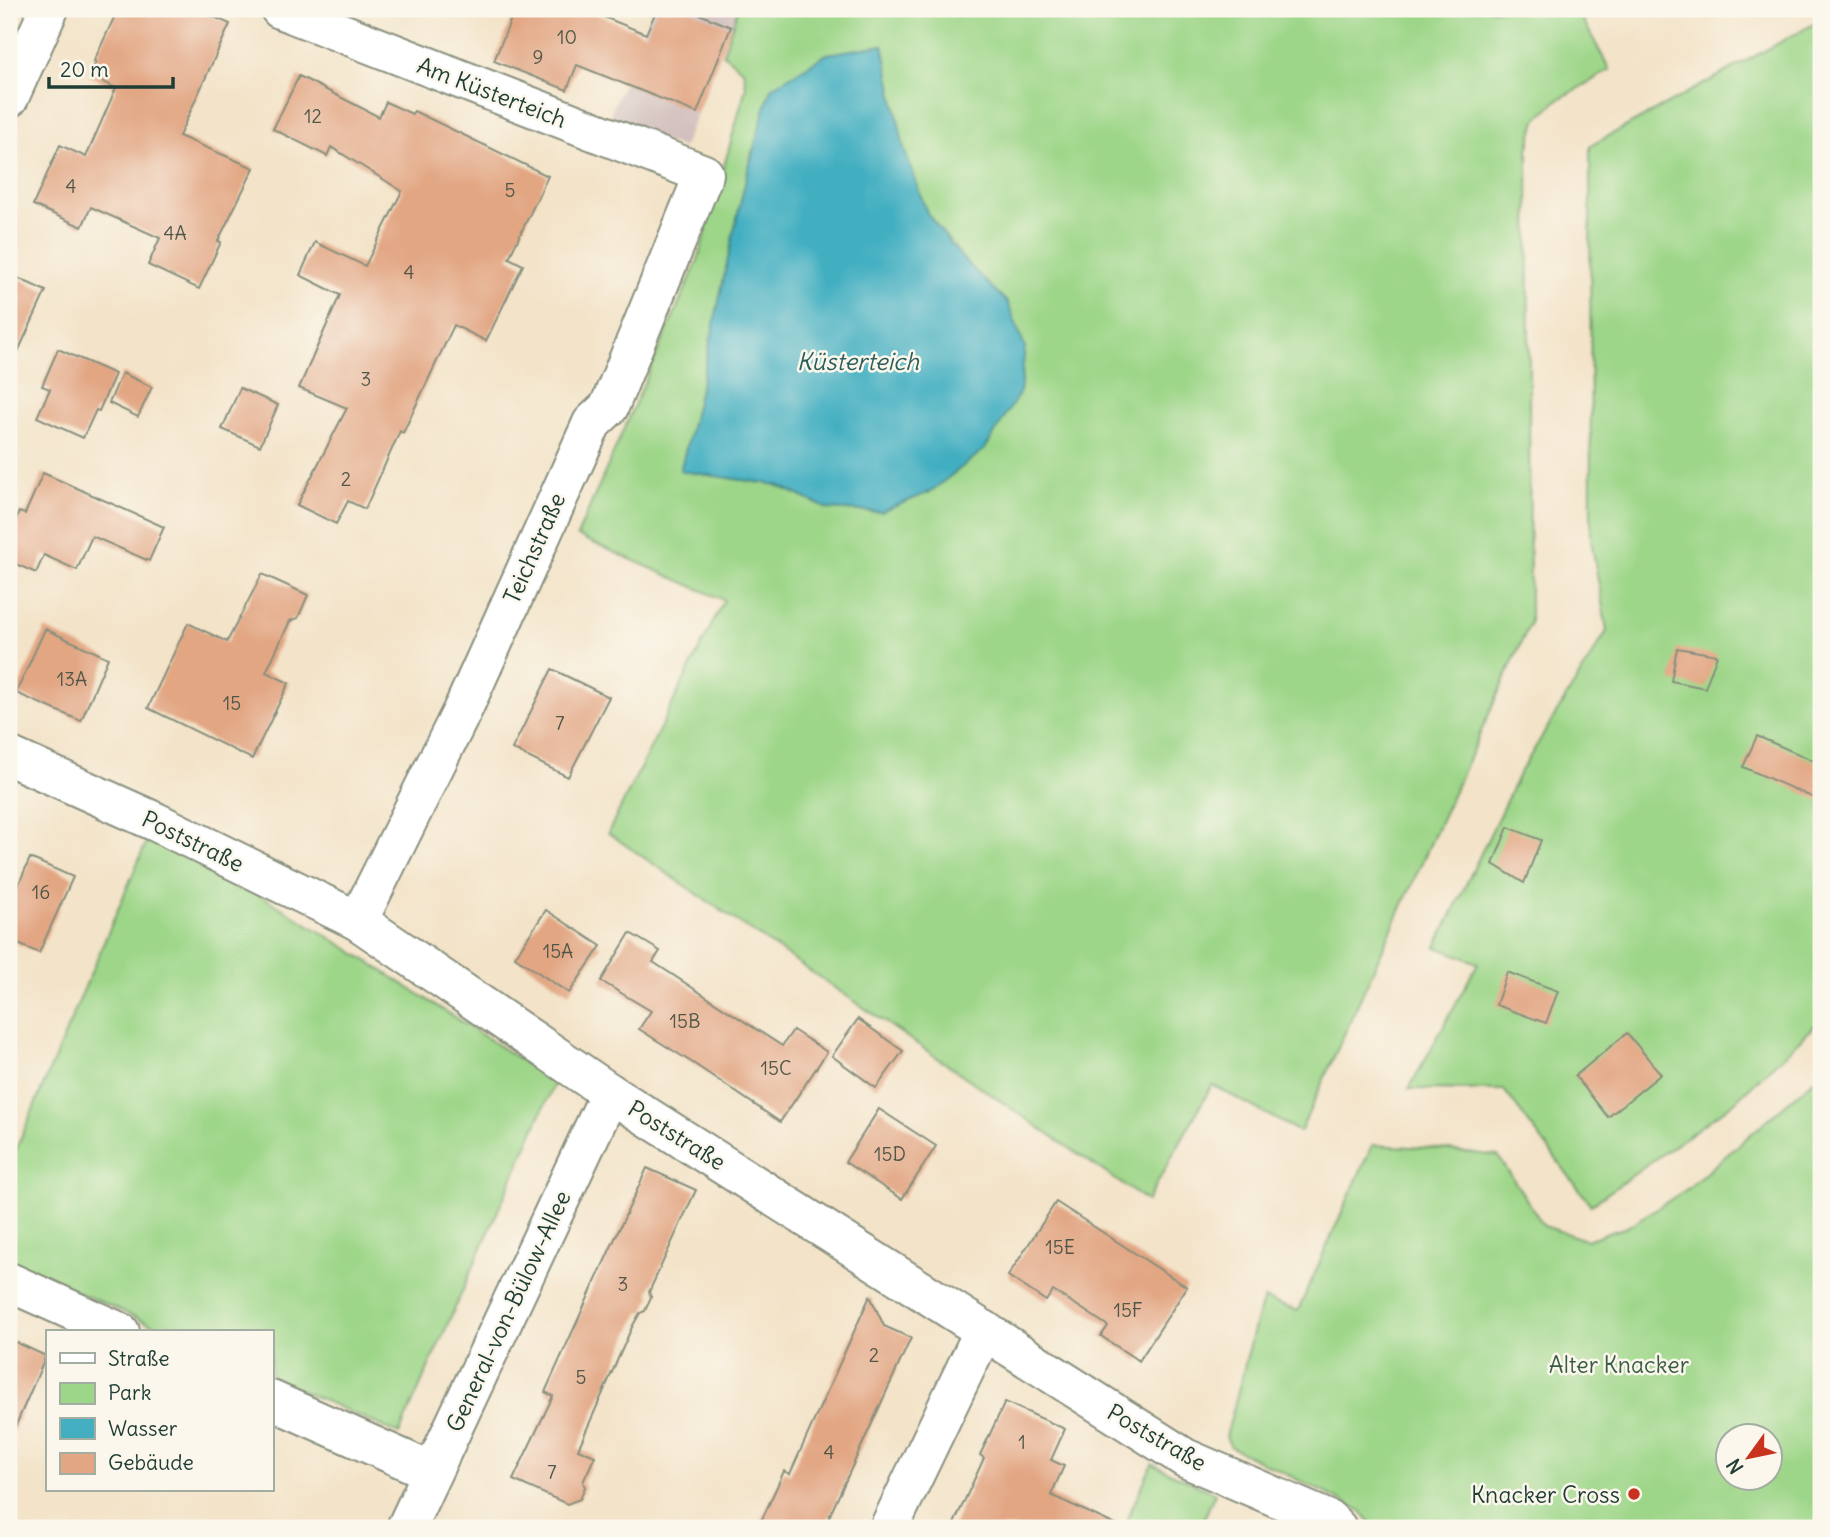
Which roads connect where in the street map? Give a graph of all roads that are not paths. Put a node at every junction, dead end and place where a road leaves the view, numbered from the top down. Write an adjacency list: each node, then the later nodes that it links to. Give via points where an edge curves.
1 (49, 9): 3 (street)
2 (281, 9): 4 (street, Am Küsterteich)
3 (9, 98)
4 (704, 174): 6 (street, Teichstraße, via 609,407 592,423 464,707)
5 (9, 756): 6 (street, Poststraße)
6 (358, 921): 7 (street, Poststraße)
7 (610, 1093): 10 (street, Poststraße); 12 (street, General-von-Bülow-Allee)
8 (9, 1282): 9 (street)
9 (116, 1330)
10 (984, 1330): 14 (street); 15 (street, Poststraße, via 1185,1458 1329,1520)
11 (273, 1401): 12 (street)
12 (432, 1472): 13 (street, General-von-Bülow-Allee)
13 (406, 1528)
14 (889, 1528)
15 (1337, 1528)

